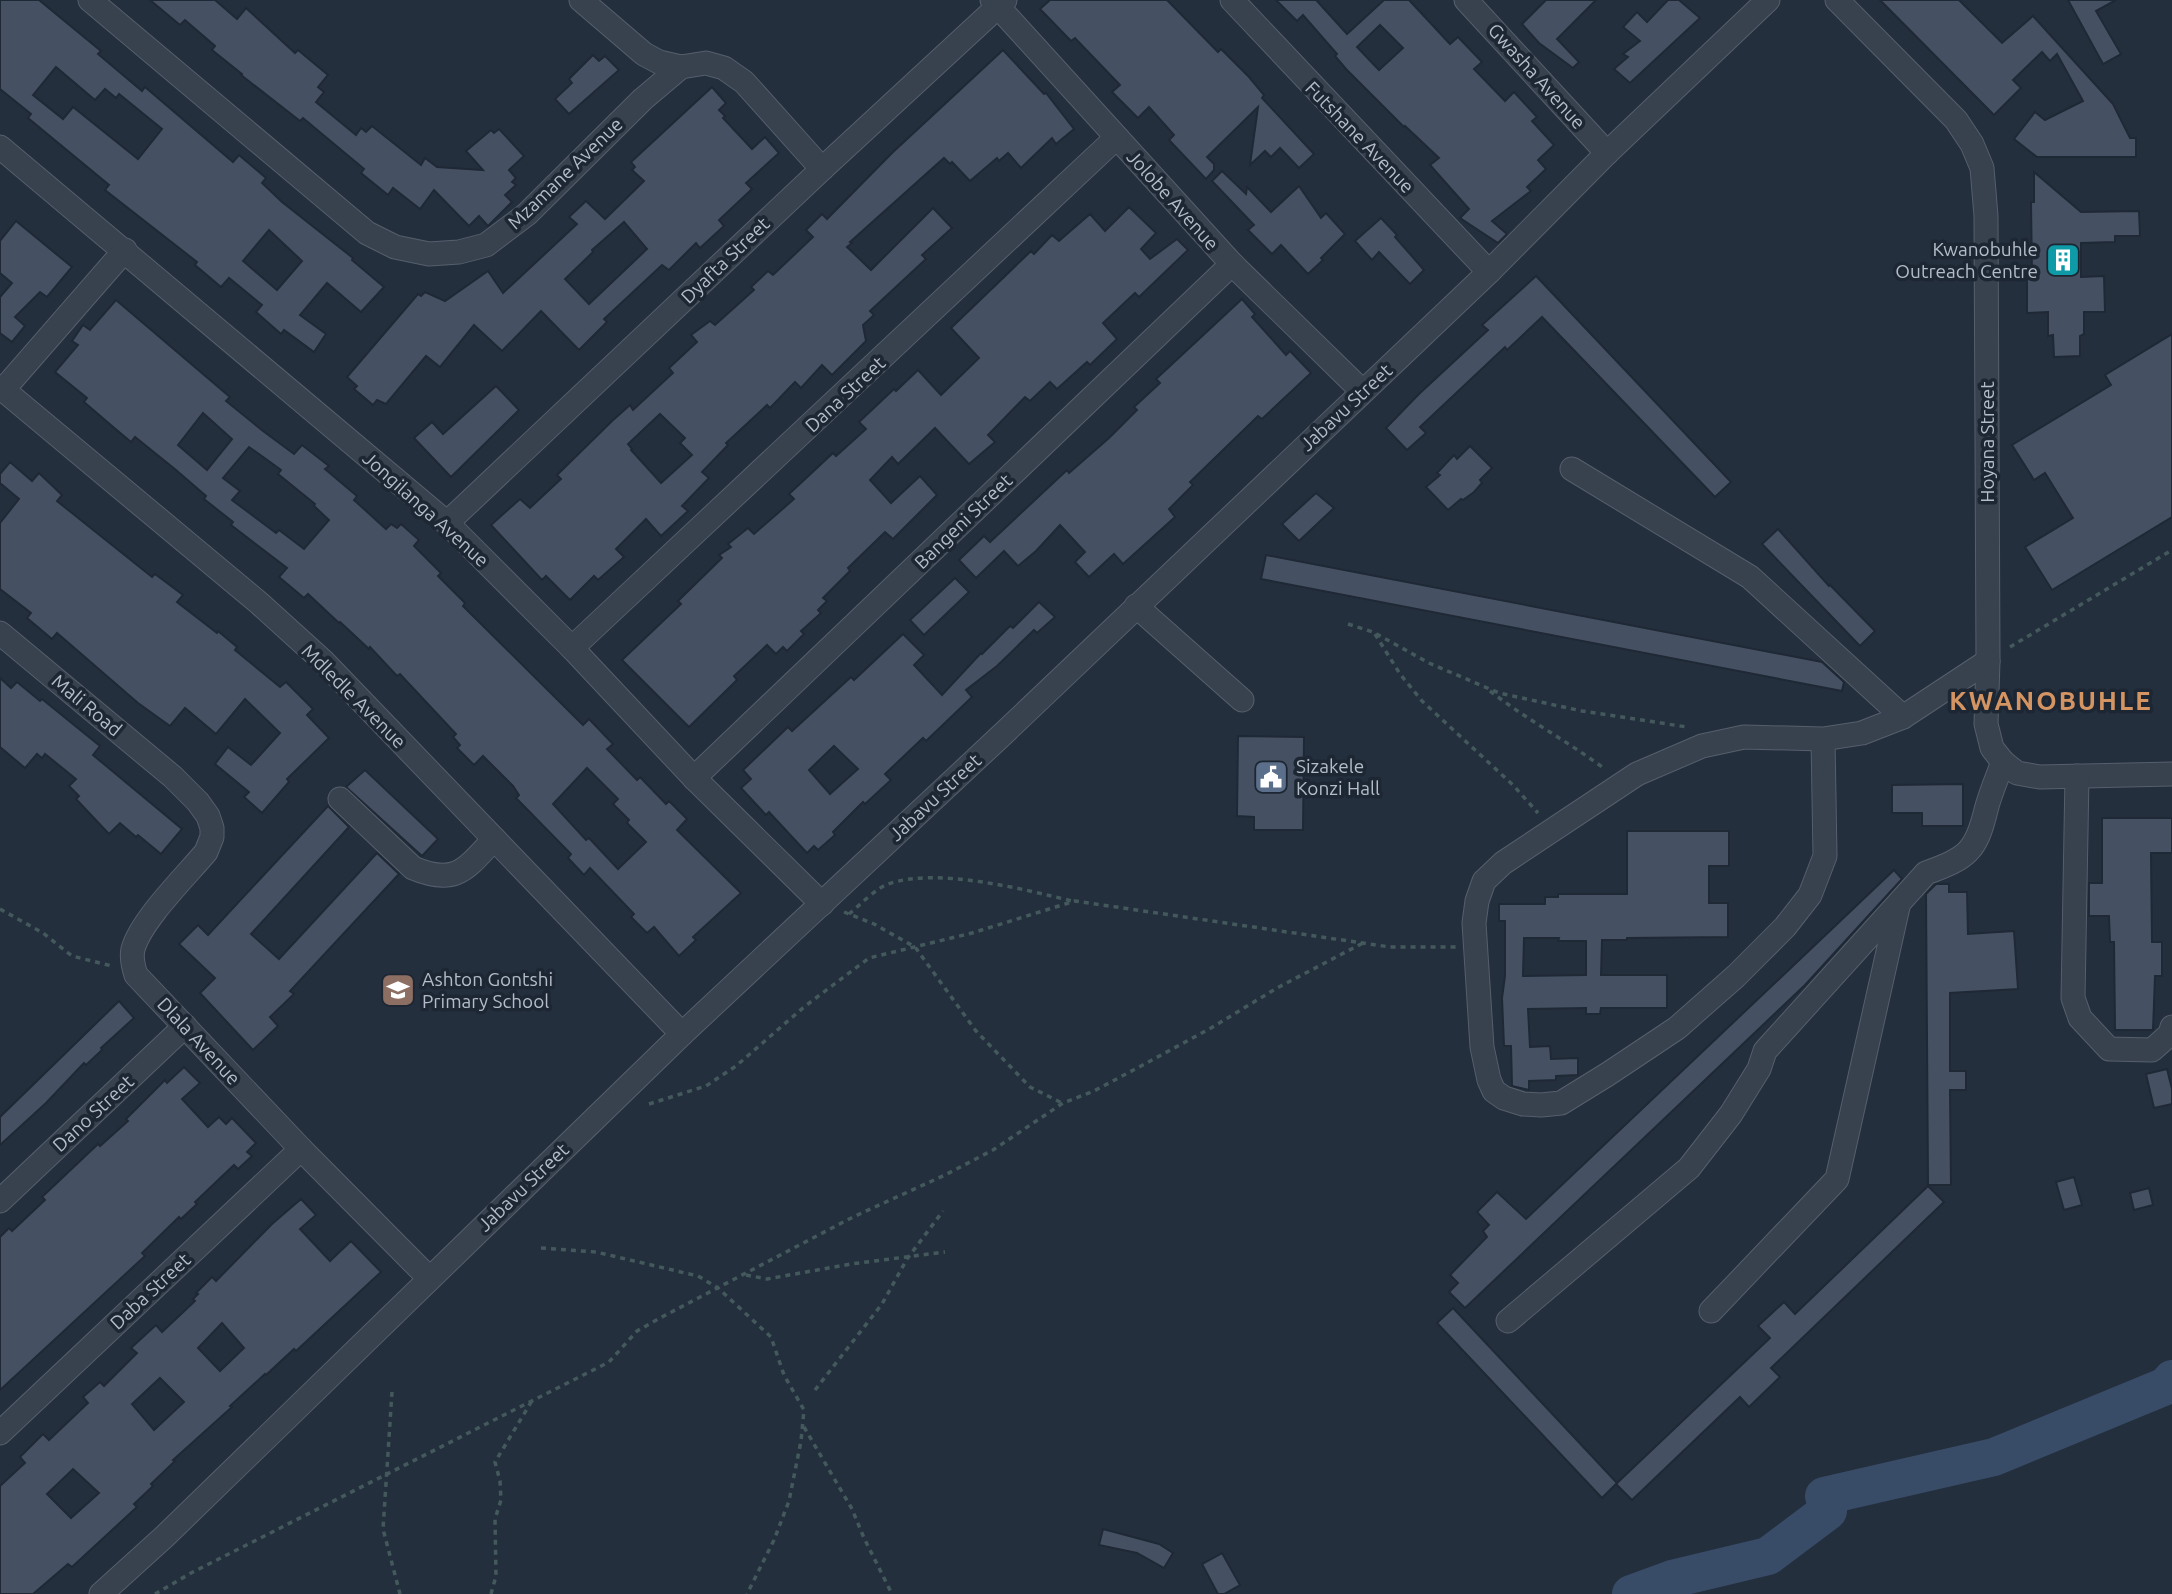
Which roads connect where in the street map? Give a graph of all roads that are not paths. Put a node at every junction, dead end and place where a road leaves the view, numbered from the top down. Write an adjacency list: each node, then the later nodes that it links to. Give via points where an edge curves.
1 (90, 0): 8 (street, Mzamane Avenue, via 367,233 396,247 429,254 486,244 527,214)
2 (581, 0): 8 (street, via 644,54)
3 (1232, 0): 15 (street, Futshane Avenue)
4 (1769, 0): 11 (street, Jabavu Street)
5 (1837, 0): 23 (street, Hoyana Street, via 1956,120 1982,167)
6 (998, 2): 9 (street, Jolobe Avenue); 12 (street, Dyafta Street)
7 (1481, 5): 11 (street, Gwasha Avenue)
8 (681, 66): 12 (street, via 706,63 724,68 744,82)
9 (1116, 138): 14 (street, Jolobe Avenue); 22 (street, Dana Street)
10 (0, 147): 13 (street, Jongilanga Avenue)
11 (1607, 153): 15 (street, Jabavu Street)
12 (822, 169): 19 (street, Dyafta Street)
13 (125, 250): 16 (street); 19 (street, Jongilanga Avenue)
14 (1232, 264): 17 (street, Jolobe Avenue); 30 (street, Bangeni Street)
15 (1489, 272): 17 (street, Jabavu Street)
16 (2, 389): 32 (street, Mdledle Avenue, via 259,603 323,662)
17 (1362, 391): 20 (street, Jabavu Street)
18 (1572, 469): 25 (street, via 1750,577)
19 (447, 523): 22 (street, Jongilanga Avenue)
20 (1136, 606): 24 (street); 33 (street, Jabavu Street)
21 (0, 633): 35 (street, Mali Road, via 173,777 208,816 212,837 206,852 140,931 133,950)
22 (572, 648): 30 (street, Jongilanga Avenue)
23 (1988, 661): 25 (street); 27 (street, Hoyana Street, via 1986,724 1992,748)
24 (1242, 700)
25 (1903, 717): 26 (street, via 1863,733)
26 (1823, 739): 26 (street, via 1744,737 1713,744 1637,774 1503,863 1484,881 1477,901 1475,947 1482,1047 1494,1091 1523,1104 1561,1103 1676,1028 1786,927 1811,895 1825,856)
27 (2003, 762): 29 (street, via 2017,773); 34 (street, via 1983,829 1972,848 1926,873)
28 (2172, 774): 29 (street)
29 (2077, 776): 37 (street, via 2073,998 2080,1018 2109,1049 2152,1049)
30 (694, 778): 33 (street, Jongilanga Avenue)
31 (340, 799): 32 (street, via 413,868 427,874 454,875 466,869)
32 (494, 839): 38 (street, Mdledle Avenue)
33 (822, 904): 38 (street, Jabavu Street)
34 (1899, 904): 42 (street, via 1838,1179); 43 (street, via 1765,1051 1731,1114 1689,1168)
35 (136, 975): 36 (street, Dlala Avenue)
36 (185, 1026): 39 (street, Dlala Avenue); 40 (street, Dano Street)
37 (2172, 1027)
38 (681, 1034): 41 (street, Jabavu Street)
39 (301, 1149): 41 (street, Dlala Avenue); 44 (street, Daba Street)
40 (0, 1201)
41 (429, 1278): 45 (street, Jabavu Street)
42 (1711, 1311)
43 (1508, 1321)
44 (0, 1433)
45 (101, 1594)

